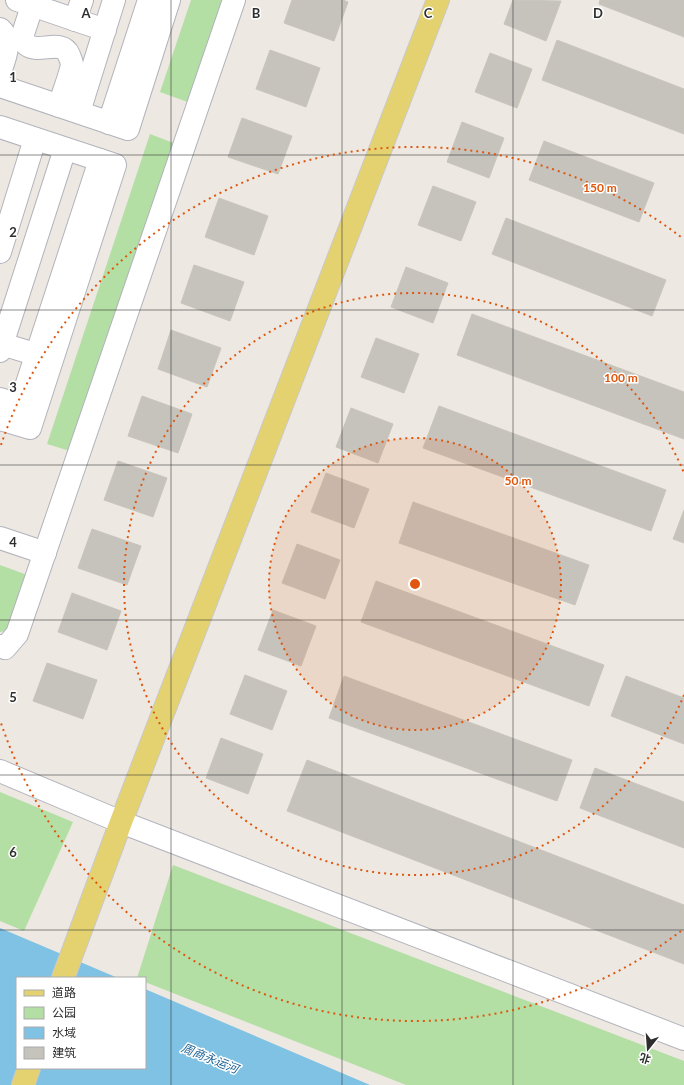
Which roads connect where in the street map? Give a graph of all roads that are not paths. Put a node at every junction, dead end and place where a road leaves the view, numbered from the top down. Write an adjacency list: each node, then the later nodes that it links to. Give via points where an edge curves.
1 (114, 0): 9 (street)
2 (149, 0): 10 (street)
3 (169, 0): 10 (street)
4 (234, 0): 25 (street)
5 (438, 0): 28 (main road)
6 (28, 2): 7 (street); 13 (street, via 22,37 27,45 44,49 53,46 68,52 72,64)
7 (79, 10): 9 (street)
8 (0, 29): 11 (street, via 6,35 8,44)
9 (103, 36): 10 (street); 13 (street)
10 (141, 56): 13 (street, via 128,129)
11 (0, 72)
12 (0, 86): 13 (street)
13 (69, 109)
14 (0, 128): 15 (street)
15 (35, 139): 16 (street); 17 (street)
16 (65, 149): 18 (street); 21 (street, via 115,165)
17 (4, 226): 18 (street); 19 (street)
18 (37, 236): 20 (street)
19 (0, 252)
20 (2, 337): 21 (street)
21 (44, 357): 22 (street, via 20,405); 23 (street, via 30,428)
22 (0, 399)
23 (0, 419)
24 (0, 538): 25 (street)
25 (45, 553): 26 (street, via 17,634 5,648)
26 (0, 646)
27 (0, 771): 28 (street)
28 (120, 822): 29 (main road); 30 (street)
29 (63, 977)
30 (684, 1039)
31 (29, 1069): 32 (main road)
32 (23, 1085)

